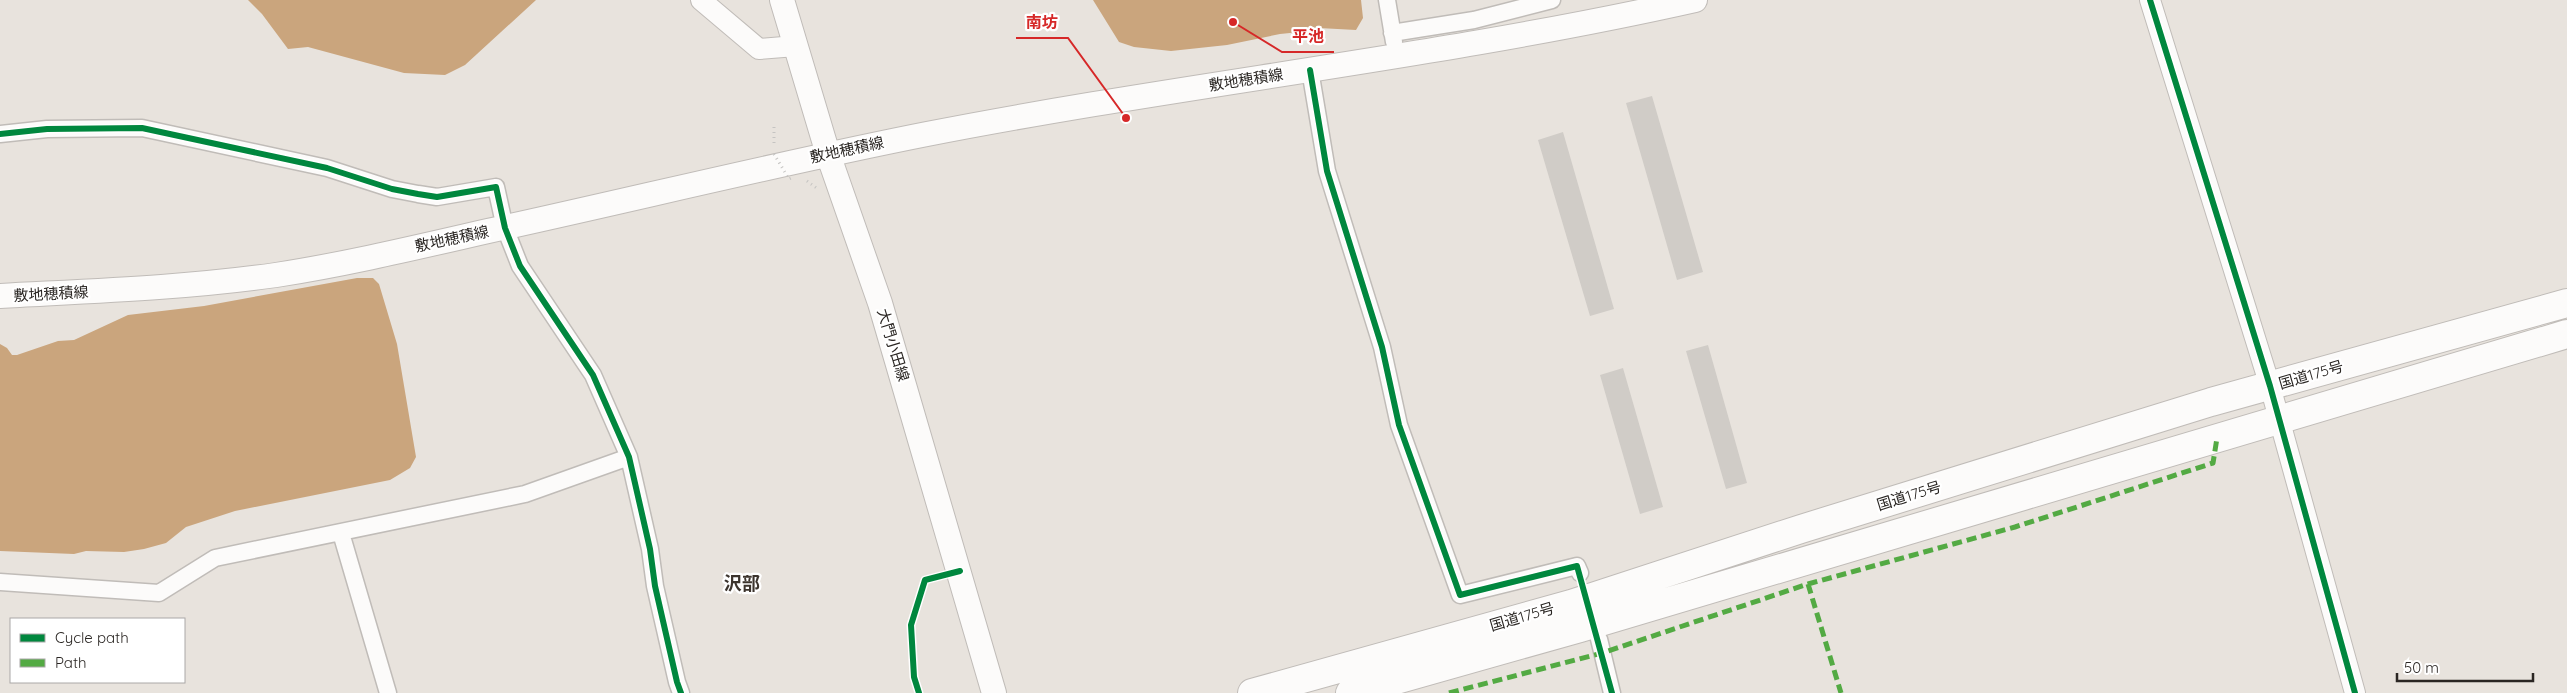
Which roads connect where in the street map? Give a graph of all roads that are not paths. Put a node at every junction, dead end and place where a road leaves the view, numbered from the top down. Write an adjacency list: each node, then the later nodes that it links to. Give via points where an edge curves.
1 (701, 0): 8 (street, via 759,49)
2 (782, 0): 8 (main road, 大門小田線)
3 (1387, 0): 7 (street)
4 (1552, 0): 7 (street, via 1474,20)
5 (1695, 0): 9 (main road, 敷地穂積線)
6 (2150, 0): 17 (street)
7 (1392, 33): 9 (street)
8 (796, 46): 12 (main road, 大門小田線)
9 (1396, 57): 10 (main road, 敷地穂積線)
10 (1310, 70): 12 (main road, 敷地穂積線, via 1156,94); 21 (street, via 1327,171 1382,347 1399,425 1460,595 1577,566)
11 (0, 134): 13 (street, via 47,129 142,128 327,168 392,189 437,197 496,187)
12 (828, 154): 13 (main road, 敷地穂積線); 26 (main road, 大門小田線, via 880,303)
13 (505, 228): 14 (main road, 敷地穂積線, via 279,274 151,288); 19 (street, via 520,266 593,375)
14 (0, 296)
15 (2567, 303): 17 (highway, 国道175号)
16 (2567, 334): 18 (highway, 国道175号)
17 (2270, 386): 18 (street); 27 (highway, 国道175号, via 1811,526 1571,604)
18 (2280, 420): 28 (highway, 国道175号, via 1589,626); 30 (street)
19 (629, 457): 20 (street, via 525,494); 25 (street, via 657,596)
20 (340, 533): 22 (street, via 215,558 159,593); 24 (street)
21 (1580, 573)
22 (0, 582)
23 (1599, 639): 29 (street)
24 (388, 693)
25 (681, 693)
26 (994, 693)
27 (1252, 693)
28 (1350, 693)
29 (1612, 693)
30 (2355, 693)

